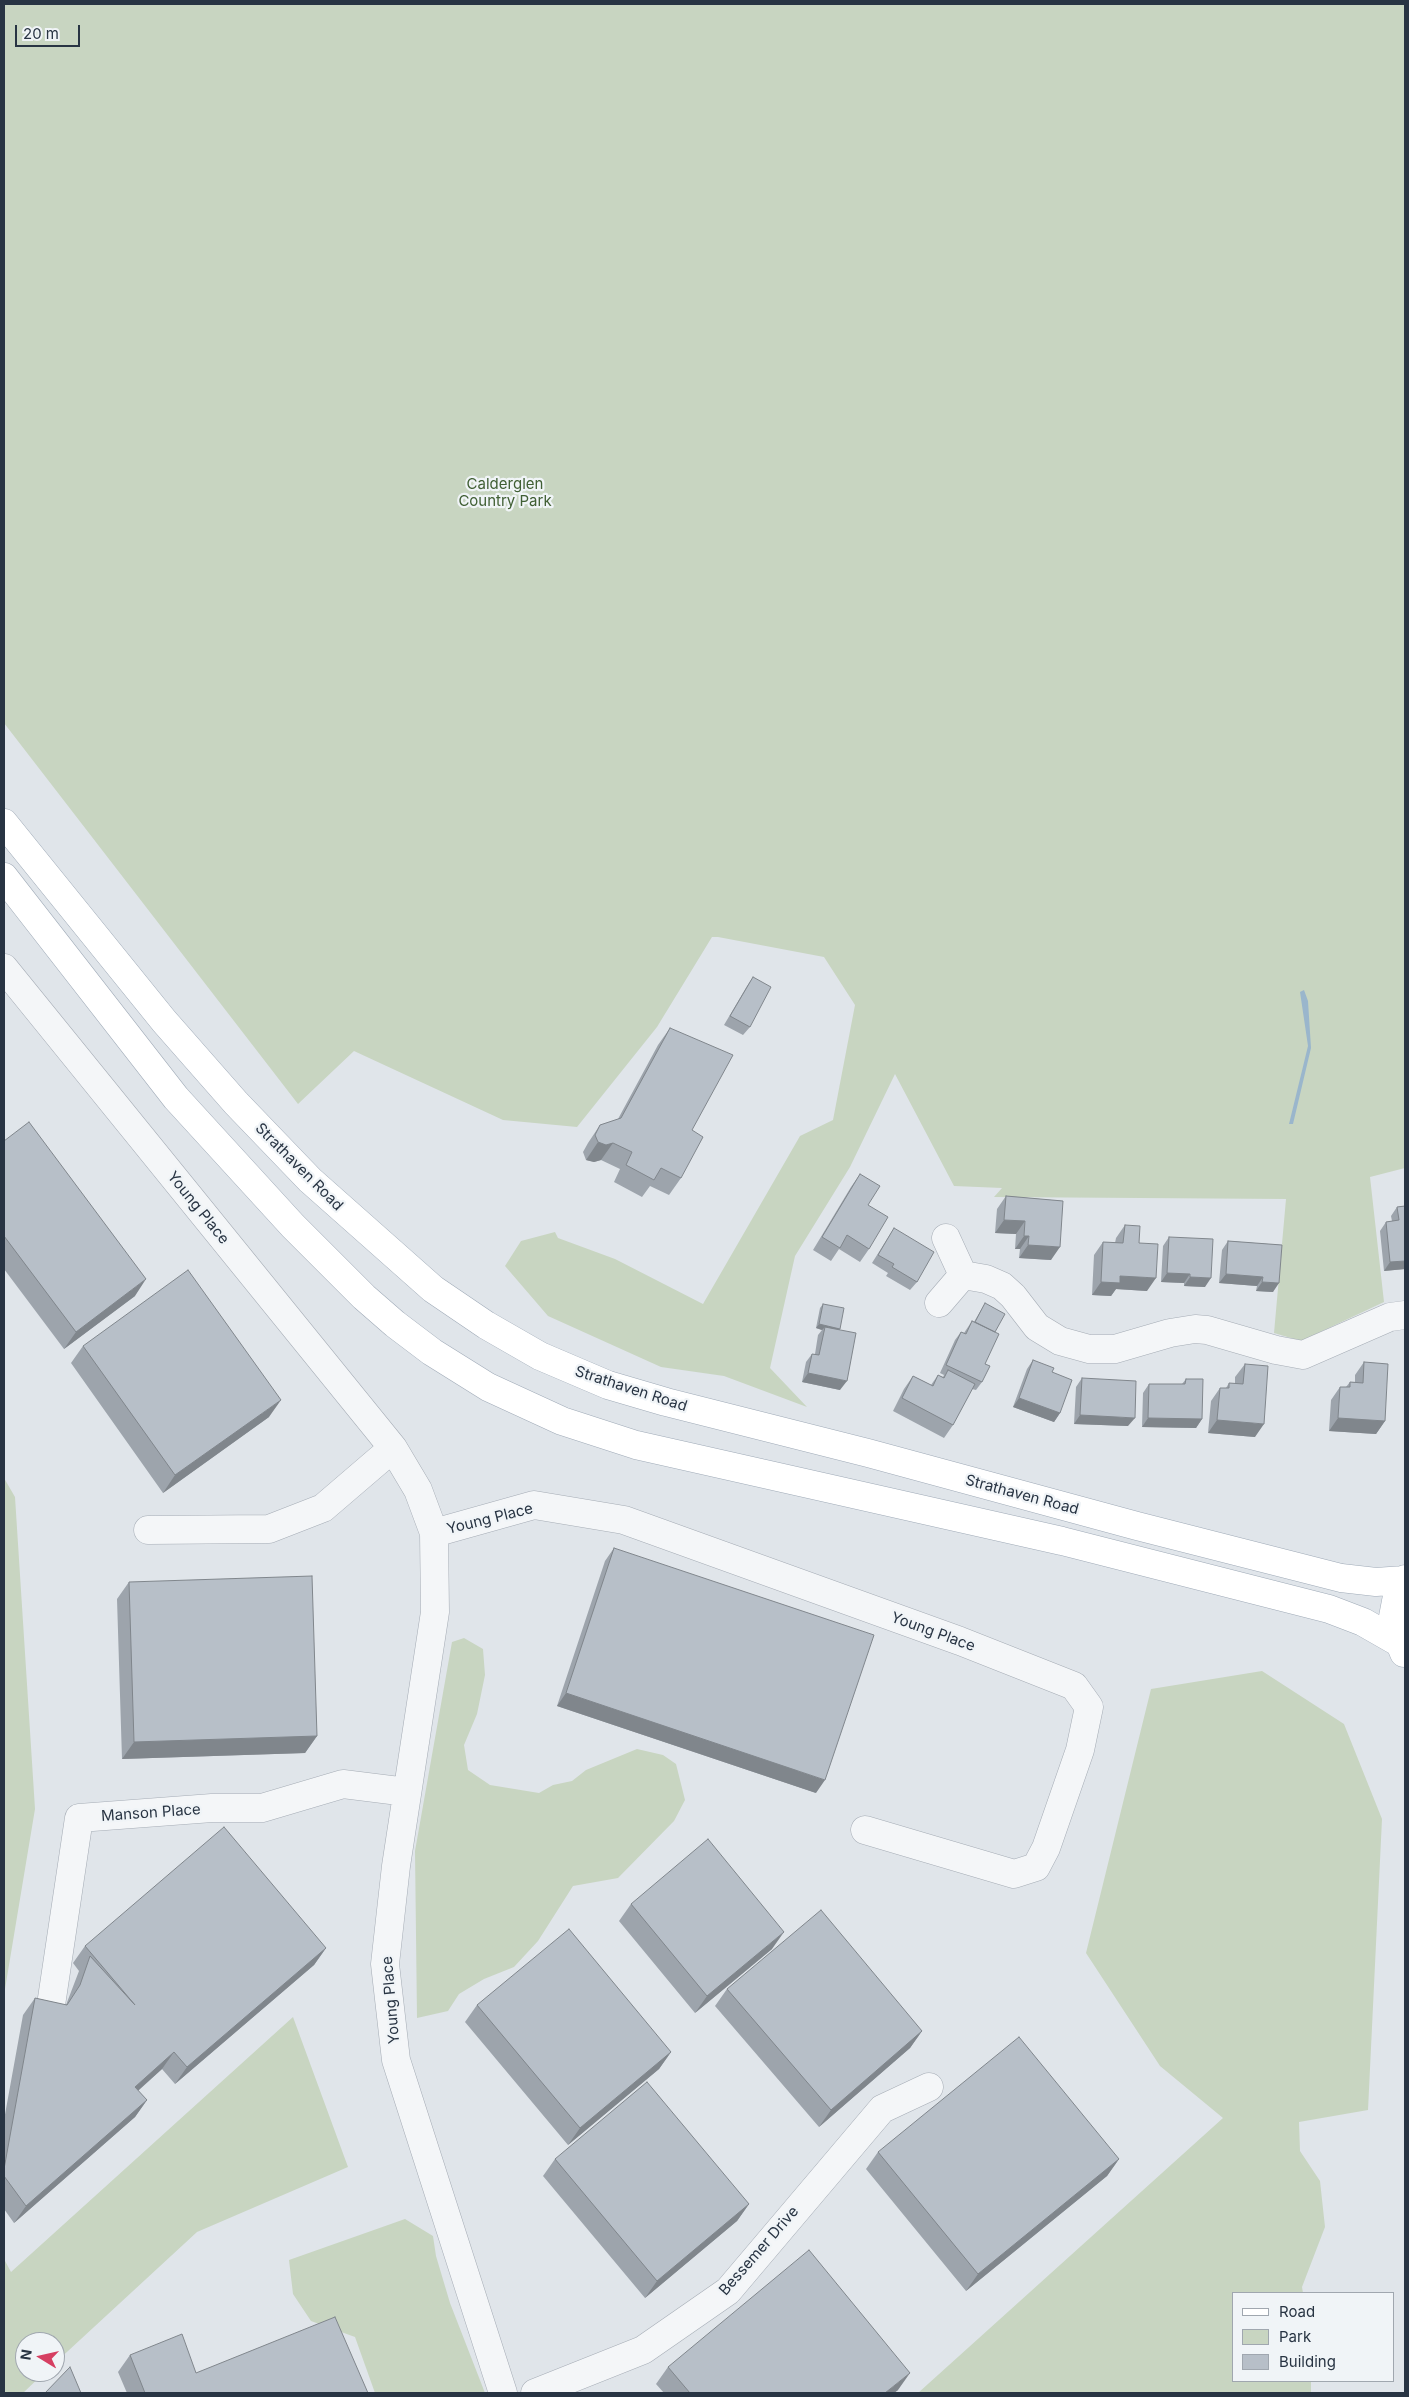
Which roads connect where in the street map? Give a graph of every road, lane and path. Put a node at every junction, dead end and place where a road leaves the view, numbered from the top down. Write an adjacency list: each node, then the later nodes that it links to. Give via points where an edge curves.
1 (4, 823): 11 (main road, Strathaven Road, via 164,1021 303,1173 433,1289 540,1356 608,1385 658,1400 1137,1526 1341,1578 1376,1582)
2 (4, 877): 12 (main road, via 176,1098 293,1226 395,1324 488,1387 562,1421 636,1445 1062,1541 1329,1609 1363,1622)
3 (4, 968): 8 (street, Young Place)
4 (946, 1238): 5 (street)
5 (963, 1275): 6 (street); 7 (street, via 1002,1286 1037,1327 1060,1341 1089,1349 1115,1349 1194,1329 1303,1355 1390,1317)
6 (939, 1303)
7 (1405, 1315)
8 (393, 1448): 9 (street, via 323,1508 269,1529); 10 (street, Young Place, via 418,1490)
9 (148, 1530)
10 (434, 1533): 13 (street, Young Place, via 435,1612); 14 (street, Young Place, via 534,1505 624,1520 1074,1686 1089,1707 1080,1750 1046,1848 1036,1867 1014,1874)
11 (1405, 1579): 12 (main road, via 1398,1591 1393,1617)
12 (1402, 1648)
13 (408, 1792): 15 (street, Manson Place, via 343,1784 262,1808 212,1808 79,1818); 17 (street, Young Place, via 385,1964 396,2060)
14 (865, 1830)
15 (51, 2005)
16 (929, 2087): 18 (street, Bessemer Drive, via 882,2109 728,2291 643,2350)
17 (502, 2393)
18 (535, 2393)

